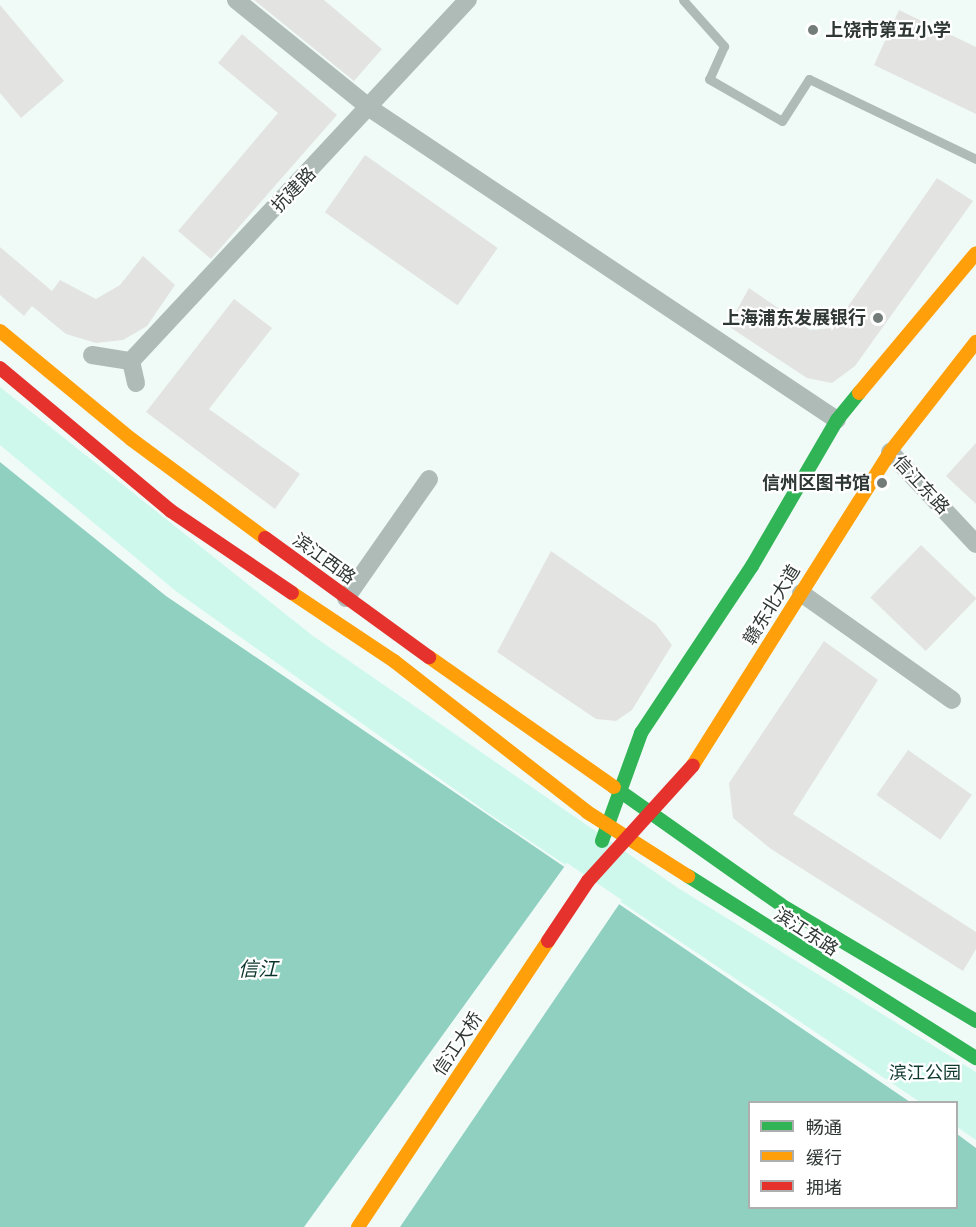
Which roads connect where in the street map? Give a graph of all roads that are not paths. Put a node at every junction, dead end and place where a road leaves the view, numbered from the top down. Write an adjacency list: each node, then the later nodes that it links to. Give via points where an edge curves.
1 (236, 0): 4 (street)
2 (468, 0): 4 (street, 抗建路)
3 (683, 0): 5 (lane, via 724,46 710,79 782,121 809,79)
4 (371, 109): 10 (street, 抗建路); 13 (street)
5 (976, 159)
6 (976, 253): 13 (main road)
7 (0, 331): 18 (main road, 滨江西路, via 131,439)
8 (976, 342): 14 (main road, 赣东北大道)
9 (92, 355): 10 (street)
10 (131, 361): 12 (street)
11 (0, 368): 23 (main road, via 171,512 394,661)
12 (136, 383)
13 (837, 420): 20 (main road, via 752,566 640,733)
14 (890, 452): 16 (street, 信江东路); 17 (main road, 赣东北大道)
15 (429, 479): 18 (street)
16 (975, 541)
17 (801, 593): 19 (street); 22 (main road, 赣东北大道, via 685,777)
18 (346, 598): 20 (main road, 滨江西路)
19 (952, 700)
20 (620, 789): 21 (main road, 滨江西路); 23 (main road)
21 (639, 802): 22 (main road, 滨江东路)
22 (652, 812): 23 (main road, 赣东北大道); 25 (main road, 滨江东路, via 781,905)
23 (618, 832): 24 (main road, 赣东北大道); 24 (main road); 26 (main road, 滨江东路)
24 (588, 881): 27 (main road, 信江大桥)
25 (976, 1021)
26 (976, 1058)
27 (358, 1227)

